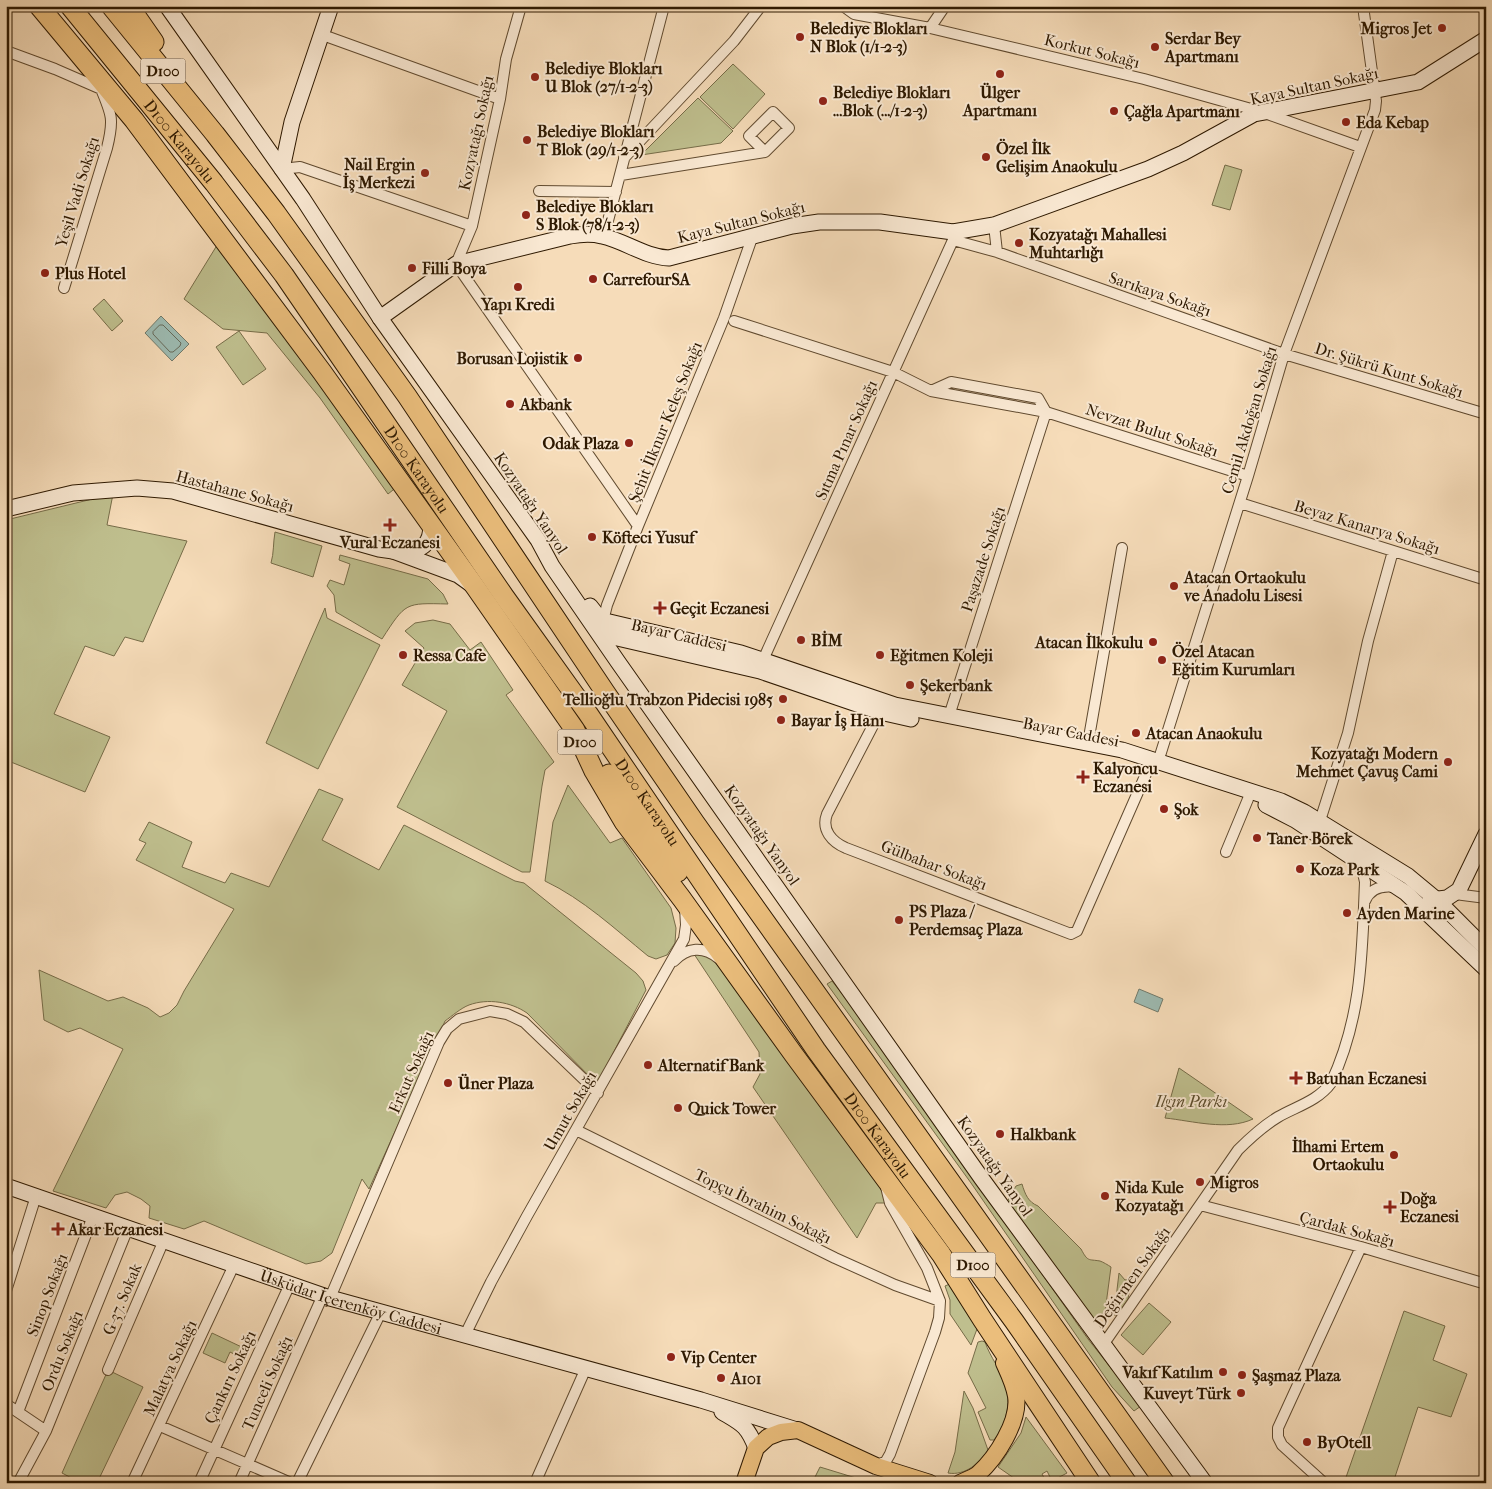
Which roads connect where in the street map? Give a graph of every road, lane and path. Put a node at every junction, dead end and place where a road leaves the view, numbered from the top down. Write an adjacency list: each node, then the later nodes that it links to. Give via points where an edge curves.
1 (32, 6): 13 (highway)
2 (70, 6): 18 (highway, D100 Karayolu / D100)
3 (110, 6): 24 (highway, D100 Karayolu / D100)
4 (129, 6): 24 (highway)
5 (167, 6): 25 (main road)
6 (331, 6): 15 (main road)
7 (522, 6): 21 (street, Kozyatağı Sokağı, via 506,58)
8 (664, 6): 28 (street)
9 (761, 6): 28 (street, via 734,41)
10 (843, 6): 14 (street, Korkut Sokağı, via 854,14)
11 (945, 6): 14 (street)
12 (1363, 6): 20 (street, Cemil Akdoğan Sokağı)
13 (44, 11): 19 (highway, D100)
14 (930, 28): 22 (street, Korkut Sokağı, via 1144,79)
15 (320, 34): 21 (street); 23 (main road)
16 (1486, 39): 20 (main road, Kaya Sultan Sokağı, via 1421,81)
17 (6, 51): 19 (street)
18 (121, 67): 44 (highway, via 162,133 284,307); 81 (highway, D100 Karayolu / D100, via 284,274)
19 (103, 87): 40 (street, Yeşil Vadi Sokağı, via 111,112 112,130); 44 (highway, D100, via 140,128)
20 (1374, 91): 22 (main road, Kaya Sultan Sokağı); 26 (street, Cemil Akdoğan Sokağı, via 1375,110)
21 (500, 99): 34 (street, Kozyatağı Sokağı)
22 (1262, 112): 26 (street, Korkut Sokağı); 33 (main road, Kaya Sultan Sokağı, via 1148,169)
23 (292, 122): 25 (main road, via 282,138 274,141); 29 (main road)
24 (216, 134): 128 (highway, D100 Karayolu / D100, via 407,396 695,823)
25 (258, 135): 29 (main road, Kozyatağı Yanyol)
26 (1360, 147): 43 (street, Cemil Akdoğan Sokağı)
27 (765, 152): 30 (street)
28 (624, 159): 30 (street)
29 (282, 169): 34 (street, via 300,167); 41 (main road, Kozyatağı Yanyol)
30 (621, 175): 32 (street)
31 (539, 191): 32 (street)
32 (616, 192): 36 (street)
33 (994, 225): 37 (main road, Kaya Sultan Sokağı); 38 (street)
34 (472, 226): 39 (street, Kozyatağı Sokağı)
35 (753, 235): 36 (main road, Kaya Sultan Sokağı, via 669,258); 37 (main road, Kaya Sultan Sokağı, via 818,222 848,221 880,222); 52 (street, Şehit İlknur Keleş Sokağı, via 724,318)
36 (604, 236): 39 (main road, Kaya Sultan Sokağı, via 570,236)
37 (952, 236): 38 (street, Sarıkaya Sokağı); 45 (street, Sıtma Pınar Sokağı)
38 (997, 252): 43 (street, Sarıkaya Sokağı)
39 (456, 264): 41 (main road, Kaya Sultan Sokağı); 52 (street)
40 (64, 288)
41 (380, 318): 58 (main road, Kozyatağı Yanyol, via 538,540 552,566)
42 (734, 321): 45 (street, Nevzat Bulut Sokağı)
43 (1284, 354): 47 (street, Dr. Şükrü Kunt Sokağı); 48 (street, Cemil Akdoğan Sokağı)
44 (322, 372): 51 (highway, D100)
45 (893, 372): 46 (street, Nevzat Bulut Sokağı, via 931,391); 59 (street, Sıtma Pınar Sokağı)
46 (1046, 412): 48 (street, Nevzat Bulut Sokağı); 61 (street, Paşazade Sokağı)
47 (1486, 414)
48 (1248, 476): 49 (street, Cemil Akdoğan Sokağı)
49 (1240, 503): 55 (street, Beyaz Kanarya Sokağı); 64 (street, Cemil Akdoğan Sokağı)
50 (6, 508): 54 (main road, Hastahane Sokağı, via 73,493 137,488 172,491)
51 (431, 524): 54 (main road, Hastahane Sokağı, via 431,535 419,550); 57 (highway, D100)
52 (638, 526): 58 (street, Şehit İlknur Keleş Sokağı)
53 (1122, 548): 63 (street)
54 (393, 551): 57 (main road, Hastahane Sokağı, via 458,575)
55 (1393, 551): 56 (street, Beyaz Kanarya Sokağı); 66 (street, via 1368,641 1348,733)
56 (1486, 580)
57 (476, 588): 62 (highway, D100)
58 (601, 627): 59 (main road, Bayar Caddesi); 60 (main road, Bayar Caddesi, via 770,674); 101 (main road, Kozyatağı Yanyol, via 982,1179)
59 (763, 660): 61 (main road, Bayar Caddesi, via 884,702)
60 (880, 712): 64 (main road, Bayar Caddesi); 64 (street, Gülbahar Sokağı, via 827,814 825,827 832,838 846,848 1071,934 1077,931)
61 (949, 716): 63 (main road, Bayar Caddesi)
62 (575, 730): 74 (highway, D100, via 594,771 624,822); 81 (highway, via 726,938)
63 (1088, 743): 64 (main road, Bayar Caddesi, via 1122,750)
64 (1154, 764): 65 (main road, Bayar Caddesi); 66 (main road, Bayar Caddesi, via 1282,801)
65 (1248, 799): 68 (main road, Bayar Caddesi, via 1286,814); 69 (street)
66 (1319, 821): 68 (street); 75 (main road, Bayar Caddesi, via 1403,873)
67 (1486, 834): 72 (main road)
68 (1321, 837): 70 (main road, Bayar Caddesi)
69 (1226, 852)
70 (1355, 860): 71 (main road, Bayar Caddesi); 76 (street, Değirmen Sokağı, via 1364,875)
71 (1403, 892): 75 (main road, via 1422,899); 76 (street, via 1390,886 1374,890); 79 (main road, Bayar Caddesi)
72 (1455, 894): 73 (street); 75 (main road)
73 (1486, 898)
74 (682, 900): 78 (street, Umut Sokağı, via 686,910 684,939); 80 (highway, D100)
75 (1438, 900): 77 (main road, Bayar Caddesi)
76 (1364, 904): 87 (street, Değirmen Sokağı, via 1356,1007 1331,1083 1248,1139)
77 (1486, 949)
78 (670, 965): 80 (street, via 680,955 701,949 712,952); 82 (street, Umut Sokağı)
79 (1486, 969)
80 (735, 973): 84 (highway, D100)
81 (816, 1050): 127 (highway, D100 Karayolu / D100, via 1014,1321)
82 (598, 1093): 83 (street, Umut Sokağı); 96 (street, Erkut Sokağı, via 524,1022 490,1011 459,1019 439,1042)
83 (576, 1130): 97 (street, Topçu İbrahim Sokağı, via 835,1258); 100 (street, Umut Sokağı)
84 (883, 1176): 97 (street, via 890,1203 927,1268); 99 (highway, D100, via 941,1254)
85 (6, 1186): 86 (main road, Üsküdar İçerenköy Caddesi)
86 (36, 1196): 88 (main road, Üsküdar İçerenköy Caddesi); 95 (street)
87 (1200, 1205): 91 (street, Çardak Sokağı); 101 (street, Değirmen Sokağı)
88 (93, 1216): 89 (main road, Üsküdar İçerenköy Caddesi); 106 (street, Sinop Sokağı)
89 (128, 1228): 90 (main road, Üsküdar İçerenköy Caddesi); 109 (street, Ordu Sokağı)
90 (164, 1240): 92 (main road, Üsküdar İçerenköy Caddesi); 103 (street, G-37. Sokak)
91 (1361, 1247): 94 (street, Çardak Sokağı); 130 (street, via 1278,1428 1282,1445)
92 (234, 1265): 93 (main road, Üsküdar İçerenköy Caddesi); 107 (street, Malatya Sokağı)
93 (290, 1284): 96 (main road, Üsküdar İçerenköy Caddesi); 111 (street, Çankırı Sokağı)
94 (1486, 1284)
95 (6, 1291)
96 (326, 1296): 98 (main road, Üsküdar İçerenköy Caddesi); 112 (street, Tunceli Sokağı)
97 (940, 1301): 113 (street, via 935,1332 894,1445 886,1461)
98 (381, 1312): 100 (main road, Üsküdar İçerenköy Caddesi); 120 (street)
99 (982, 1319): 114 (main road, via 1012,1378 1016,1398 1014,1416 1000,1448); 126 (highway, D100)
100 (465, 1335): 102 (main road, Üsküdar İçerenköy Caddesi)
101 (1103, 1345): 129 (main road, Kozyatağı Yanyol)
102 (586, 1368): 104 (main road, Üsküdar İçerenköy Caddesi); 121 (street)
103 (108, 1370)
104 (701, 1400): 108 (main road, Üsküdar İçerenköy Caddesi); 110 (main road, Üsküdar İçerenköy Caddesi, via 741,1424 750,1432)
105 (6, 1404): 106 (street)
106 (18, 1412): 109 (street)
107 (160, 1426): 111 (street); 116 (street, Malatya Sokağı)
108 (798, 1430): 110 (main road, via 768,1437); 113 (main road, Üsküdar İçerenköy Caddesi)
109 (46, 1431): 115 (street, Ordu Sokağı)
110 (756, 1448): 122 (main road)
111 (213, 1449): 112 (street); 117 (street, Çankırı Sokağı)
112 (248, 1464): 118 (street, Tunceli Sokağı); 119 (street)
113 (876, 1466): 123 (main road); 124 (main road, Üsküdar İçerenköy Caddesi)
114 (975, 1479): 125 (main road)
115 (18, 1483)
116 (132, 1483)
117 (199, 1483)
118 (239, 1483)
119 (291, 1483)
120 (297, 1483)
121 (535, 1483)
122 (744, 1483)
123 (884, 1483)
124 (930, 1483)
125 (960, 1483)
126 (1090, 1483)
127 (1127, 1483)
128 (1164, 1483)
129 (1205, 1483)
130 (1324, 1483)

